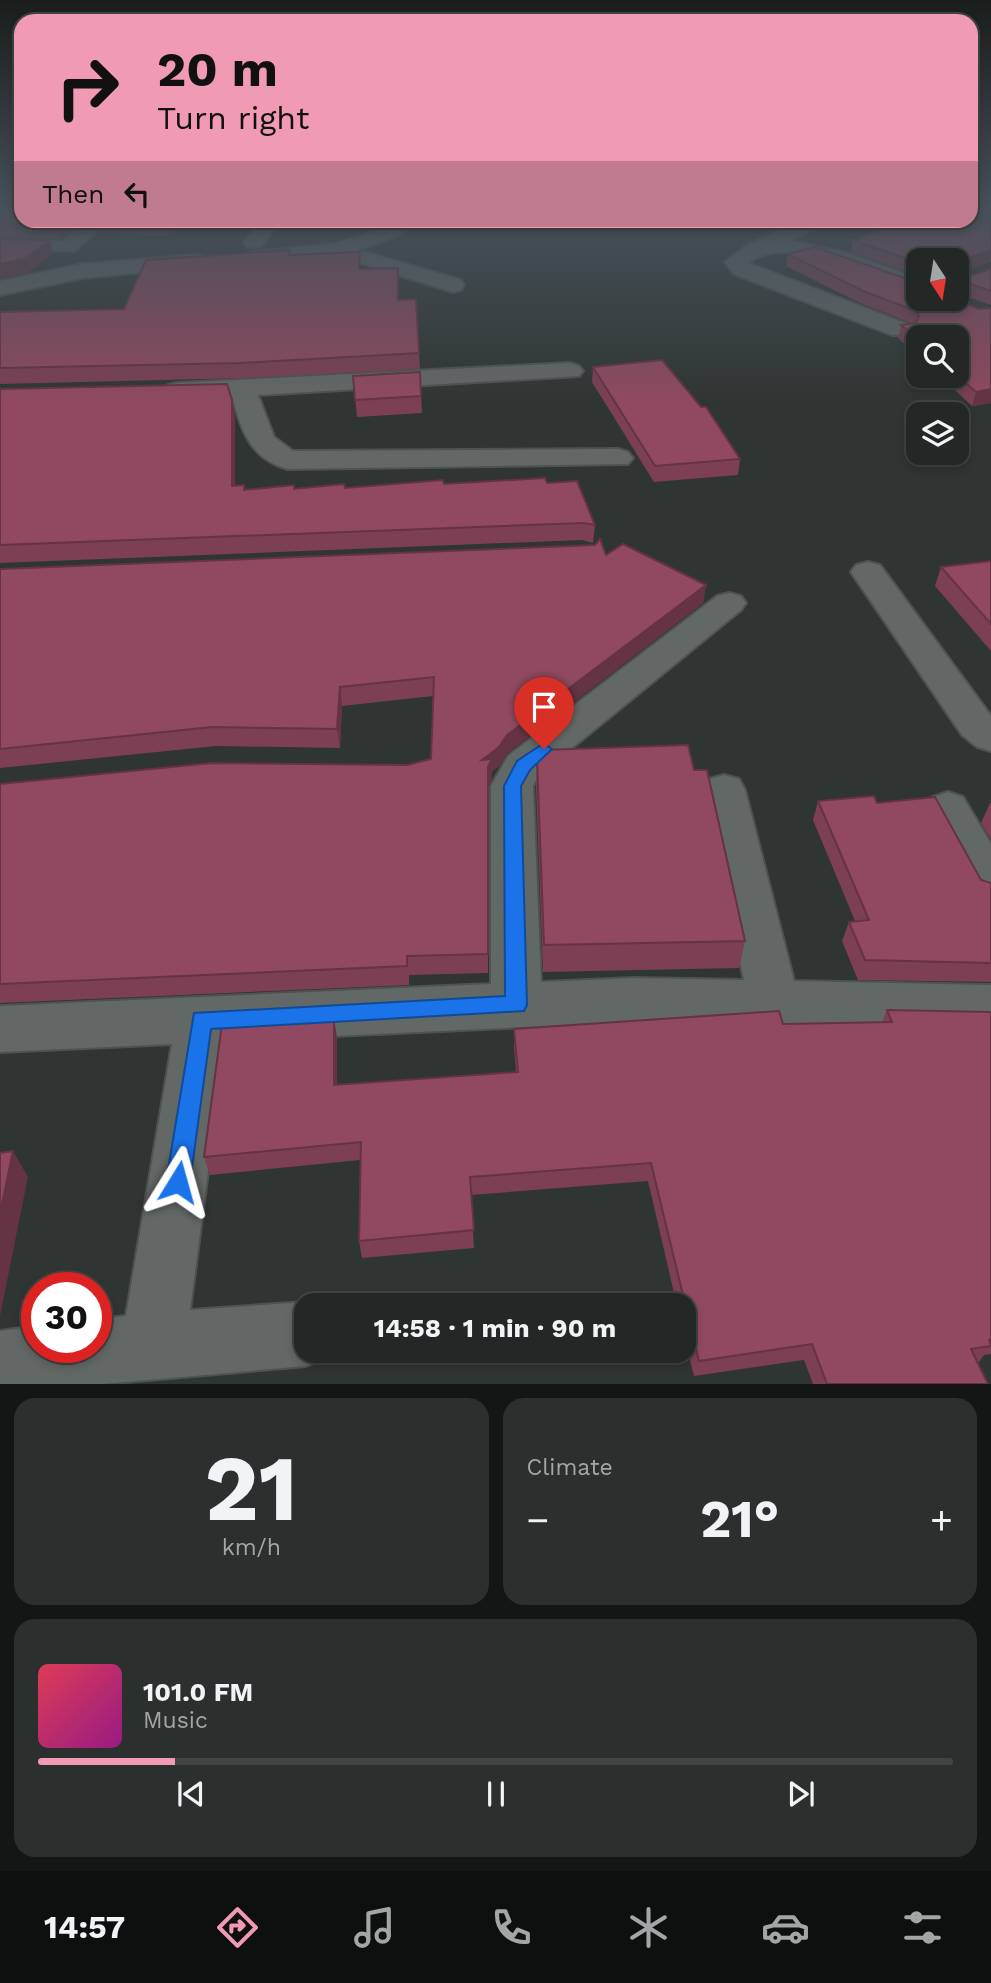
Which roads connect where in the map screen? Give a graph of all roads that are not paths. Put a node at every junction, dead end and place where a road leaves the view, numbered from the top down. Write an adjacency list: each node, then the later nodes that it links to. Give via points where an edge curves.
1 (65, 275): 7 (street)
2 (419, 275): 6 (street)
3 (757, 275): 10 (street)
4 (879, 275): 5 (street)
5 (906, 284)
6 (453, 285)
7 (0, 288)
8 (906, 293): 9 (street)
9 (890, 298)
10 (901, 330)
11 (570, 371): 12 (street)
12 (243, 389): 13 (street); 14 (street, via 263,447 288,460)
13 (149, 391)
14 (618, 458)
15 (868, 572): 17 (street, via 976,725)
16 (729, 603): 22 (street, via 523,766 512,786)
17 (991, 737)
18 (724, 790): 21 (street)
19 (948, 808): 20 (street)
20 (991, 885)
21 (774, 1003): 22 (street, via 634,1000); 23 (street)
22 (516, 1005): 24 (street)
23 (991, 1007)
24 (202, 1020): 25 (street); 27 (street)
25 (0, 1029)
26 (294, 1335): 27 (street)
27 (153, 1345): 28 (street)
28 (0, 1363)

